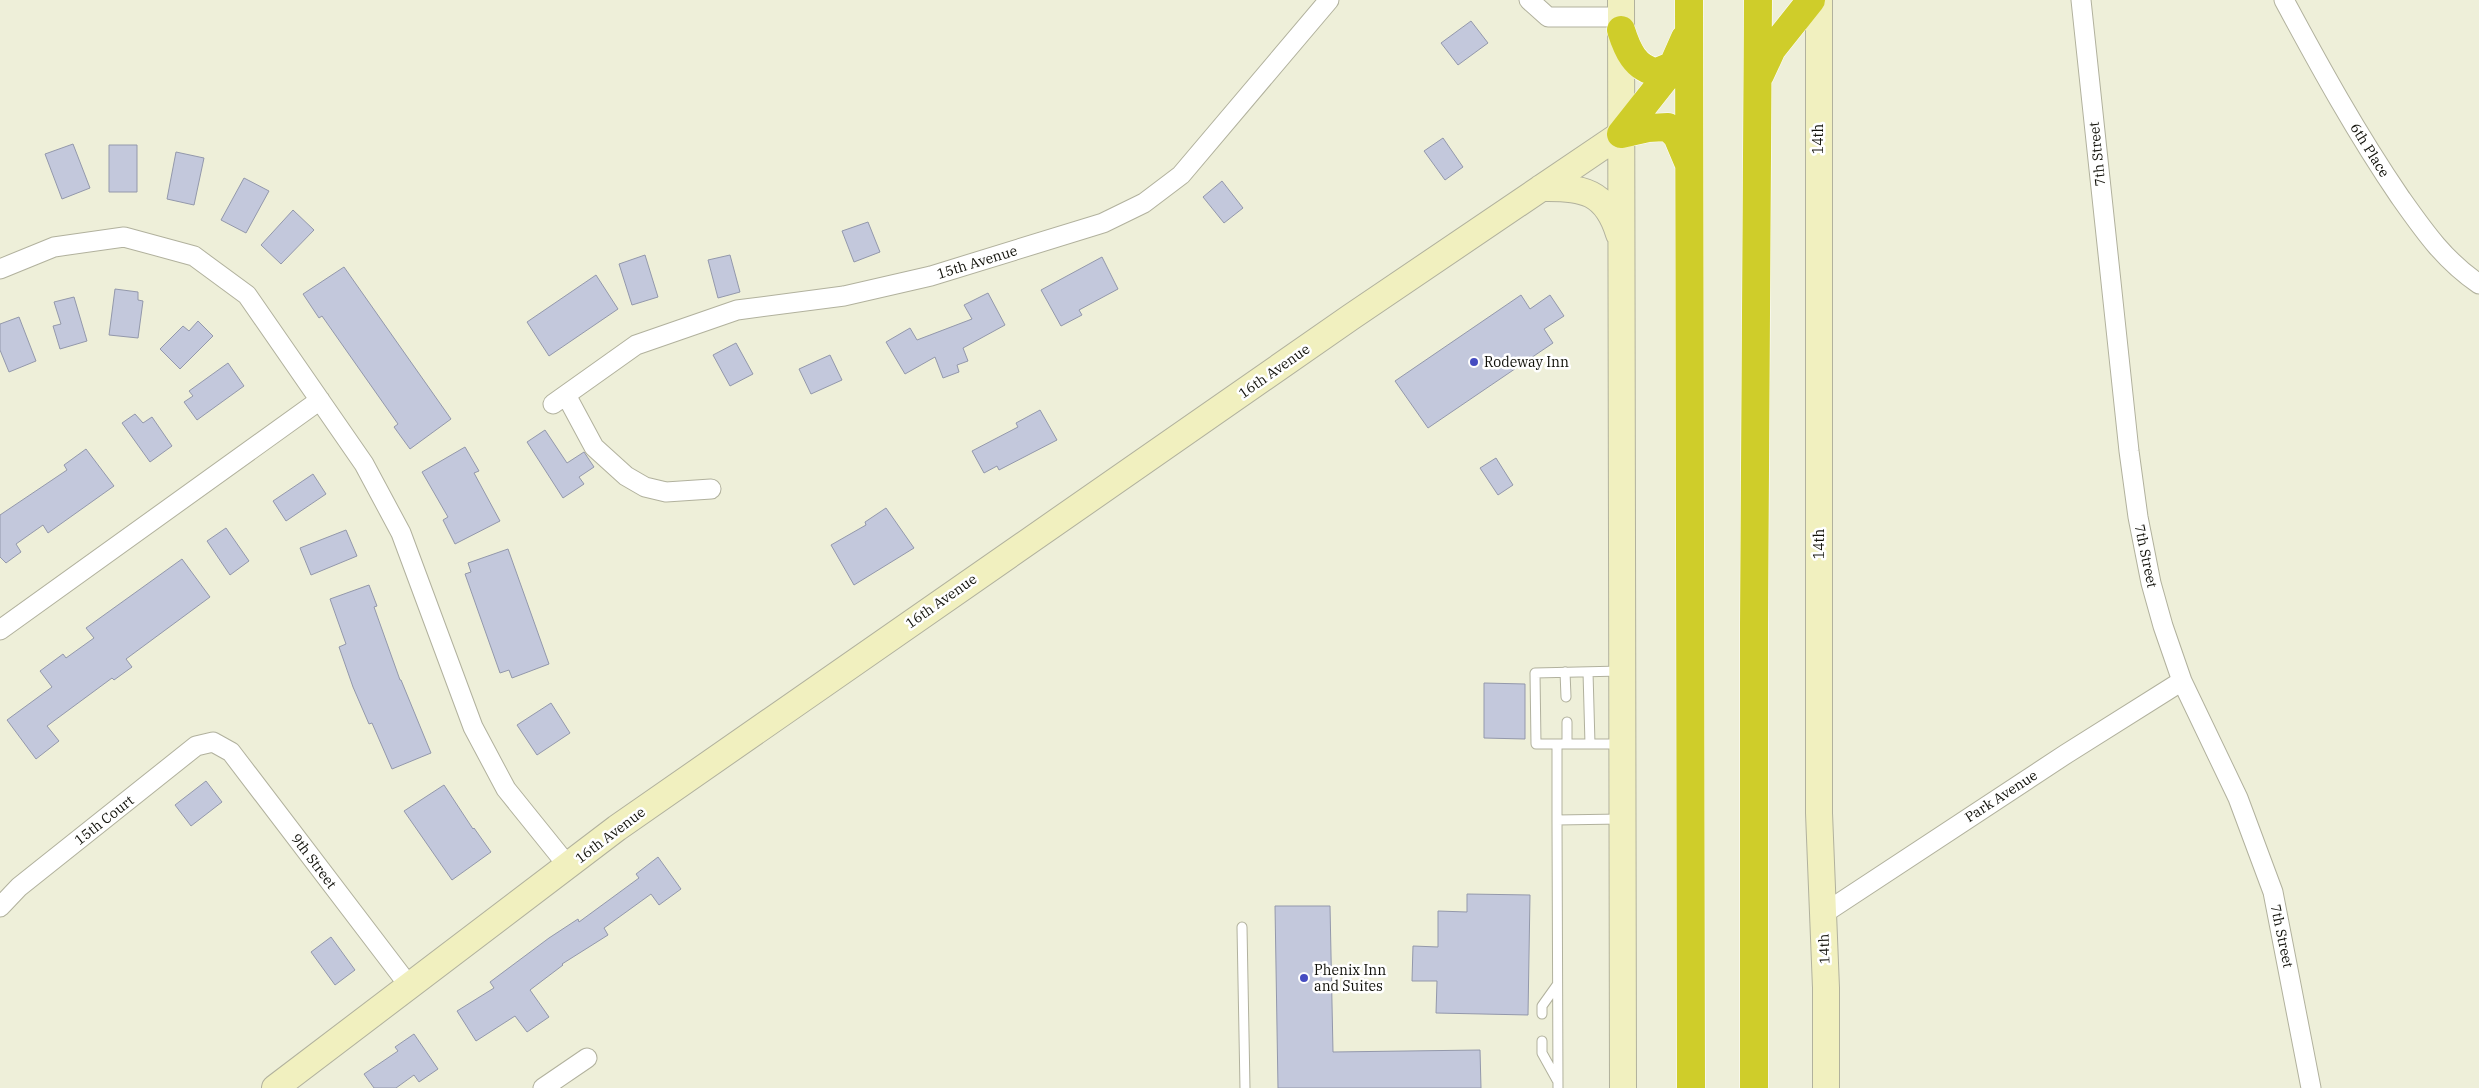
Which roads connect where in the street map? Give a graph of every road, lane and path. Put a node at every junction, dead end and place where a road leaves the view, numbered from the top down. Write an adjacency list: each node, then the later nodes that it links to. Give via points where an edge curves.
1 (1330, 0): 20 (street, 15th Avenue, via 1181,175 1144,203 1103,223 932,276 844,296 737,310 636,345 560,399 594,447 626,476 645,487 666,492)
2 (1529, 0): 9 (street, via 1548,17)
3 (1689, 0): 10 (highway)
4 (1758, 0): 12 (highway)
5 (1811, 0): 12 (highway, via 1768,54)
6 (1820, 0): 37 (street, 14th, via 1819,783)
7 (2081, 0): 25 (street, 7th Street, via 2138,517 2162,626)
8 (2284, 0): 18 (street, 6th Place, via 2381,170 2432,243)
9 (1621, 16): 11 (highway, via 1626,48 1641,66 1658,72); 13 (street)
10 (1689, 28): 11 (highway); 14 (highway)
11 (1674, 65): 13 (highway)
12 (1758, 81): 50 (highway)
13 (1621, 134): 14 (highway, via 1668,127 1677,136); 15 (street, 16th Avenue); 16 (street)
14 (1689, 167): 49 (highway)
15 (1541, 188): 16 (street, via 1575,188 1594,196 1610,210); 35 (street, 16th Avenue, via 892,635)
16 (1621, 241): 22 (street)
17 (0, 269): 19 (street, via 54,247 124,237 194,256 247,295)
18 (2479, 284)
19 (320, 400): 21 (street); 35 (street, via 364,464 402,533 472,727 506,788)
20 (711, 489)
21 (0, 630)
22 (1622, 670): 24 (lane); 32 (street)
23 (1566, 672): 24 (lane); 26 (lane); 29 (lane, via 1535,673 1536,744)
24 (1588, 672): 31 (lane)
25 (2182, 681): 37 (street, Park Avenue); 52 (street, 7th Street, via 2238,798 2273,892)
26 (1566, 697)
27 (1567, 722): 30 (lane)
28 (213, 742): 36 (street, 15th Court, via 196,746 19,887); 40 (street, 9th Street, via 231,752)
29 (1557, 744): 30 (lane); 34 (lane)
30 (1567, 744): 31 (lane)
31 (1590, 744): 32 (lane)
32 (1622, 744): 33 (street)
33 (1622, 819): 34 (lane); 48 (street)
34 (1557, 820): 39 (lane)
35 (568, 866): 40 (street, 16th Avenue)
36 (0, 907)
37 (1823, 914): 51 (street, 14th)
38 (1242, 927): 47 (lane)
39 (1558, 984): 41 (lane, via 1542,1006); 44 (lane)
40 (410, 987): 45 (street, 16th Avenue)
41 (1542, 1014)
42 (1542, 1041): 44 (lane, via 1542,1053)
43 (587, 1058): 46 (street)
44 (1558, 1084)
45 (275, 1088)
46 (543, 1088)
47 (1245, 1088)
48 (1623, 1088)
49 (1691, 1088)
50 (1754, 1088)
51 (1826, 1088)
52 (2311, 1088)

